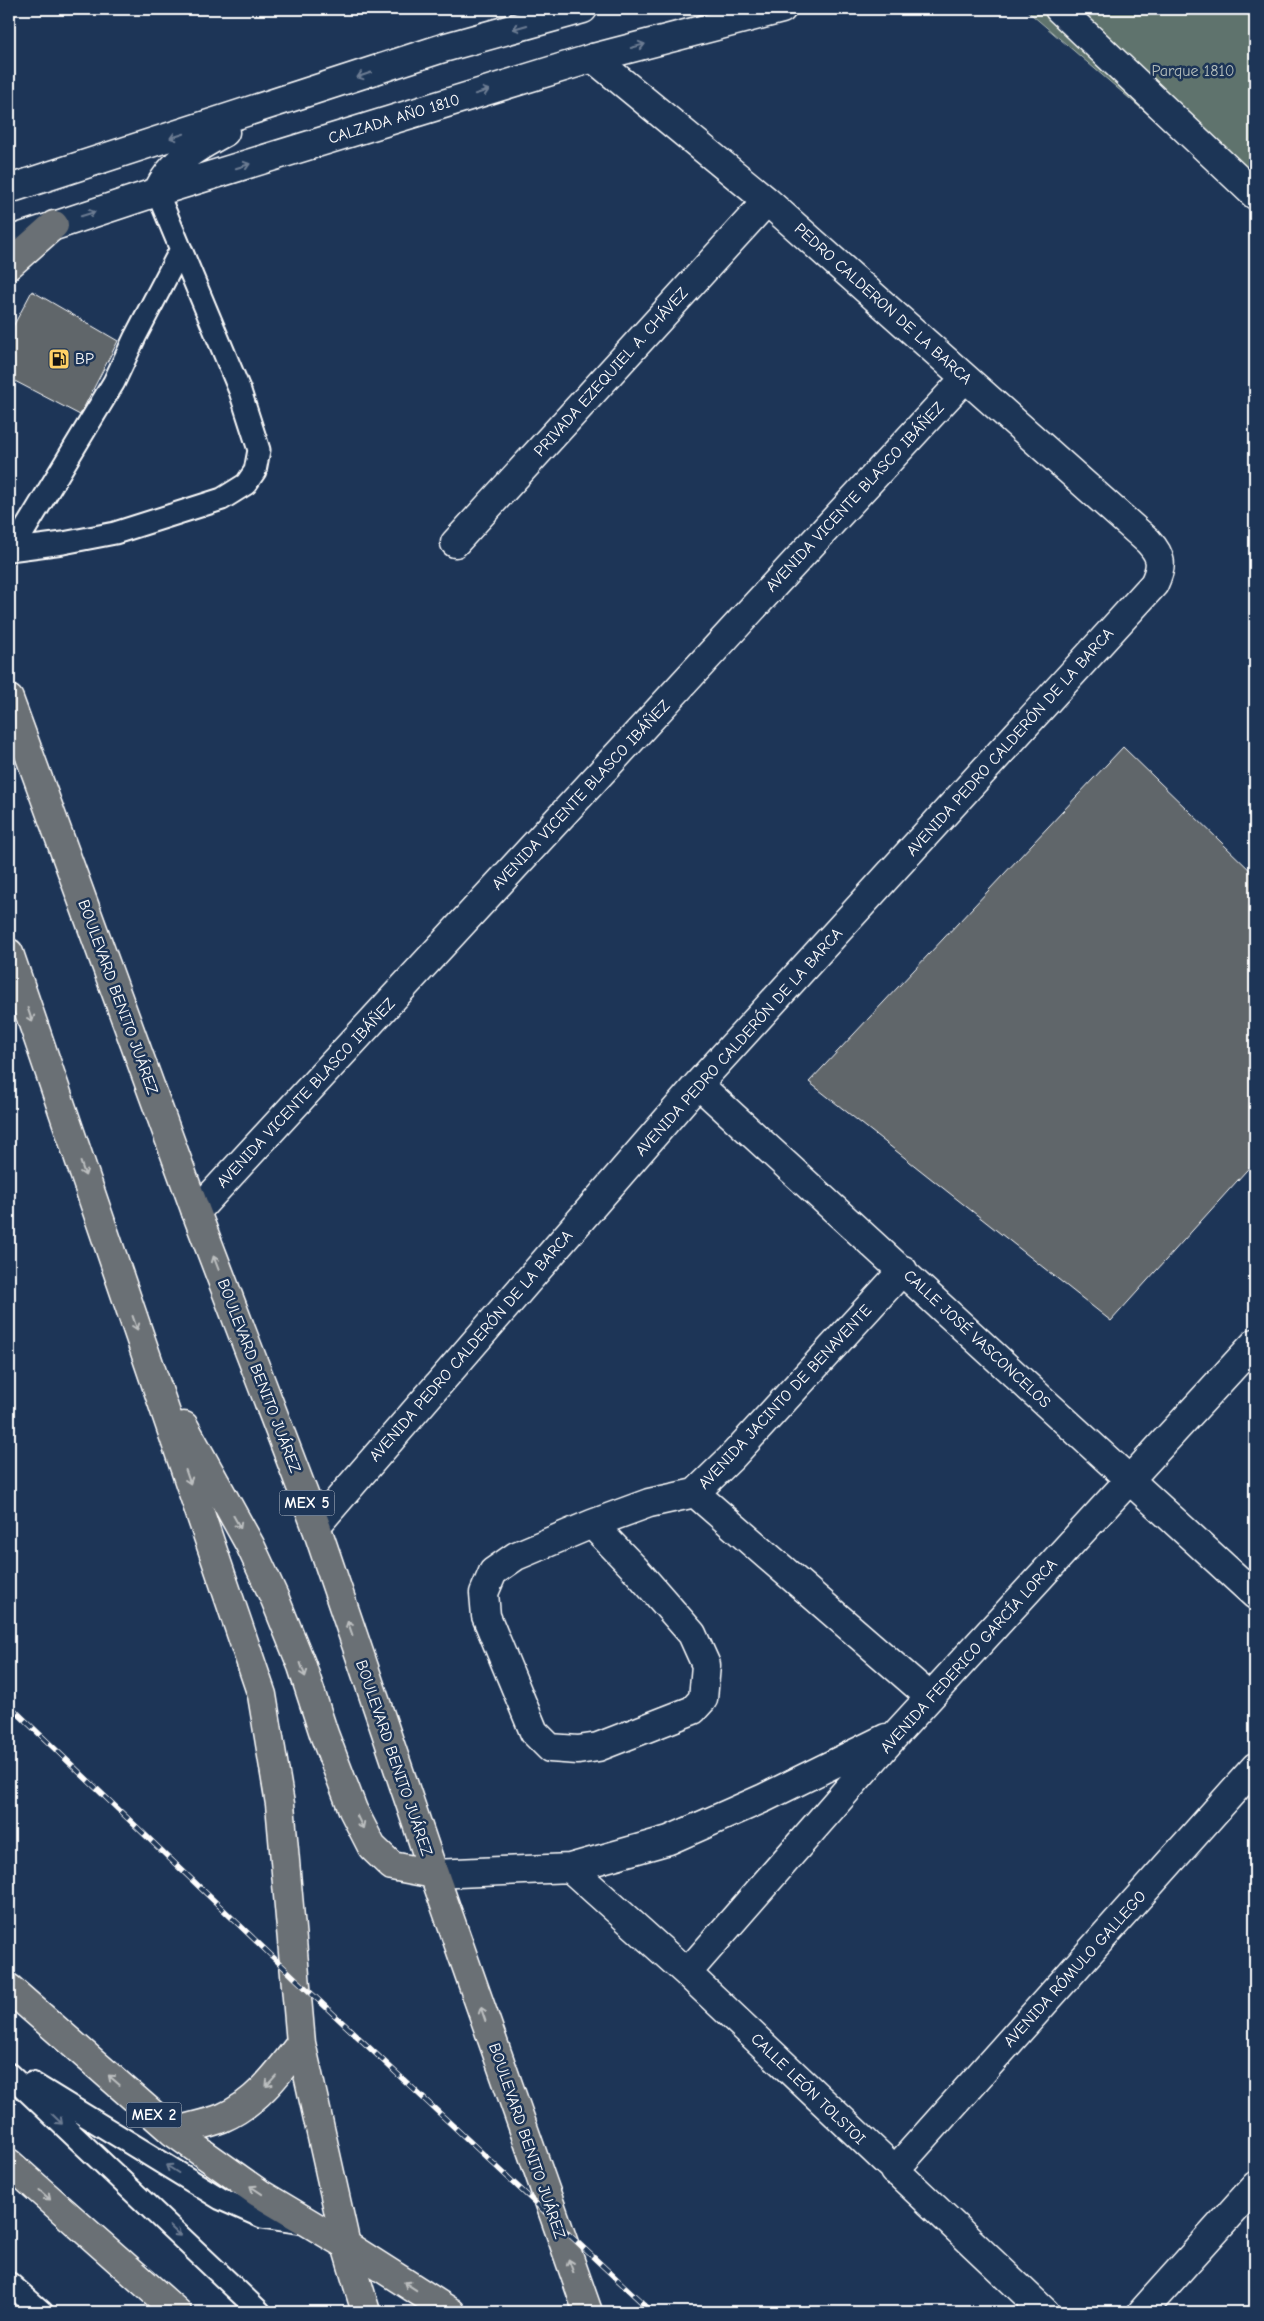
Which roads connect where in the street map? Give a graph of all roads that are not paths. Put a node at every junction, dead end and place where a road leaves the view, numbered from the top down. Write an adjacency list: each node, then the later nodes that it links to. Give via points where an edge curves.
1 (583, 9): 5 (street, one-way to 5, via 443,48)
2 (782, 9): 4 (street, CALZADA AÑO 1810, one-way to 2)
3 (1058, 9): 8 (street)
4 (593, 58): 7 (street, CALZADA AÑO 1810, one-way to 4); 9 (street, PEDRO CALDERON DE LA BARCA)
5 (280, 103): 6 (street, one-way to 6); 7 (street, via 201,145 176,163)
6 (9, 189)
7 (157, 192): 10 (street, CALZADA AÑO 1810, one-way to 7); 12 (lane)
8 (1255, 195)
9 (767, 201): 14 (street, PEDRO CALDERON DE LA BARCA); 15 (street, PRIVADA EZEQUIEL A. CHÁVEZ)
10 (54, 225): 11 (street, CALZADA AÑO 1810); 13 (main road)
11 (9, 241)
12 (181, 250): 16 (lane, via 114,382); 16 (lane, via 240,390 259,450 255,471 246,484 222,499 115,532)
13 (9, 265)
14 (966, 378): 17 (street, PEDRO CALDERON DE LA BARCA, via 1148,541); 21 (street, AVENIDA VICENTE BLASCO IBÁÑEZ)
15 (455, 543)
16 (11, 550)
17 (1161, 561): 20 (street, AVENIDA PEDRO CALDERÓN DE LA BARCA, via 1154,584)
18 (9, 699): 21 (main road, BOULEVARD BENITO JUÁREZ / MEX 5)
19 (9, 952): 24 (main road, one-way to 24)
20 (698, 1084): 22 (street, CALLE JOSÉ VASCONCELOS); 28 (street, AVENIDA PEDRO CALDERÓN DE LA BARCA)
21 (196, 1212): 28 (main road, BOULEVARD BENITO JUÁREZ / MEX 5, one-way to 21)
22 (904, 1270): 25 (street, CALLE JOSÉ VASCONCELOS); 26 (street, AVENIDA JACINTO DE BENAVENTE)
23 (1255, 1343): 25 (street, AVENIDA FEDERICO GARCÍA LORCA)
24 (147, 1356): 34 (main road, one-way to 34, via 250,1545 299,1658 353,1810 372,1847 392,1866); 37 (main road, one-way to 37, via 262,1695 280,1804)
25 (1130, 1480): 29 (street, CALLE JOSÉ VASCONCELOS); 30 (street, AVENIDA FEDERICO GARCÍA LORCA)
26 (695, 1493): 27 (street, via 649,1503); 30 (street, AVENIDA JACINTO DE BENAVENTE)
27 (592, 1524): 27 (street, via 692,1634 706,1665 703,1699 693,1710 598,1747 578,1750 550,1748 534,1732 486,1616 484,1593 492,1572 516,1556)
28 (316, 1526): 34 (main road, BOULEVARD BENITO JUÁREZ / MEX 5, one-way to 28)
29 (1255, 1595)
30 (930, 1698): 31 (street, AVENIDA FEDERICO GARCÍA LORCA)
31 (897, 1733): 33 (street, via 764,1798 668,1840); 35 (street, AVENIDA FEDERICO GARCÍA LORCA)
32 (1255, 1767): 42 (street, AVENIDA RÓMULO GALLEGO)
33 (570, 1868): 34 (street); 35 (street, CALLE LEÓN TOLSTOI)
34 (434, 1874): 52 (main road, BOULEVARD BENITO JUÁREZ / MEX 5, one-way to 34)
35 (687, 1974): 42 (street, CALLE LEÓN TOLSTOI)
36 (9, 1988): 40 (main road, MEX 2, one-way to 36)
37 (301, 2043): 40 (main road, one-way to 40, via 269,2085 246,2103 223,2118); 45 (main road)
38 (9, 2069): 44 (lane, one-way to 38, via 262,2217 221,2199)
39 (9, 2074): 49 (lane, one-way to 49)
40 (173, 2132): 44 (main road, MEX 2, one-way to 40, via 259,2192)
41 (9, 2163): 48 (main road, one-way to 48)
42 (894, 2171): 53 (street, CALLE LEÓN TOLSTOI)
43 (1255, 2186): 54 (street)
44 (313, 2224): 45 (main road, MEX 2)
45 (346, 2244): 50 (main road); 51 (main road, MEX 2, one-way to 45)
46 (9, 2283): 47 (lane)
47 (42, 2312)
48 (176, 2312)
49 (260, 2312)
50 (366, 2312)
51 (451, 2312)
52 (588, 2312)
53 (1045, 2312)
54 (1142, 2312)

